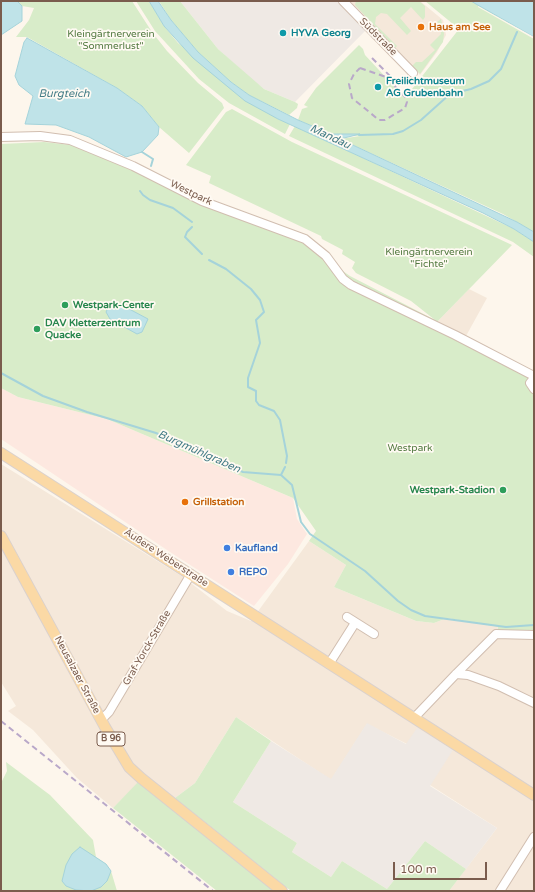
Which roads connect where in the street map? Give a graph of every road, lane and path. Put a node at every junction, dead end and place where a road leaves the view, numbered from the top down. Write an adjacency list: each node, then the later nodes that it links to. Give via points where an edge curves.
1 (343, 1): 2 (street, Südstraße)
2 (413, 73)
3 (1, 138): 4 (street, Westpark, via 40,136 70,140 133,166 202,201 305,239 326,256 343,279 351,285 455,335)
4 (534, 377): 5 (street, Westpark, via 530,383)
5 (534, 389)
6 (1, 453): 8 (main road, Äußere Weberstraße)
7 (1, 536): 17 (main road, Neusalzaer Straße / B 96)
8 (191, 574): 13 (main road, Äußere Weberstraße); 17 (street, Graf-Yorck-Straße, via 109,712)
9 (347, 617): 10 (street)
10 (355, 623): 11 (street); 13 (street)
11 (374, 634)
12 (534, 635): 14 (street, via 496,634)
13 (329, 664): 16 (main road, Äußere Weberstraße)
14 (456, 674): 15 (street, via 468,675 499,686); 16 (street)
15 (534, 703)
16 (414, 718): 18 (main road, Äußere Weberstraße)
17 (101, 720): 20 (main road, Neusalzaer Straße / B 96, via 124,760 141,778)
18 (534, 795)
19 (534, 837): 21 (street)
20 (282, 891)
21 (500, 891)

